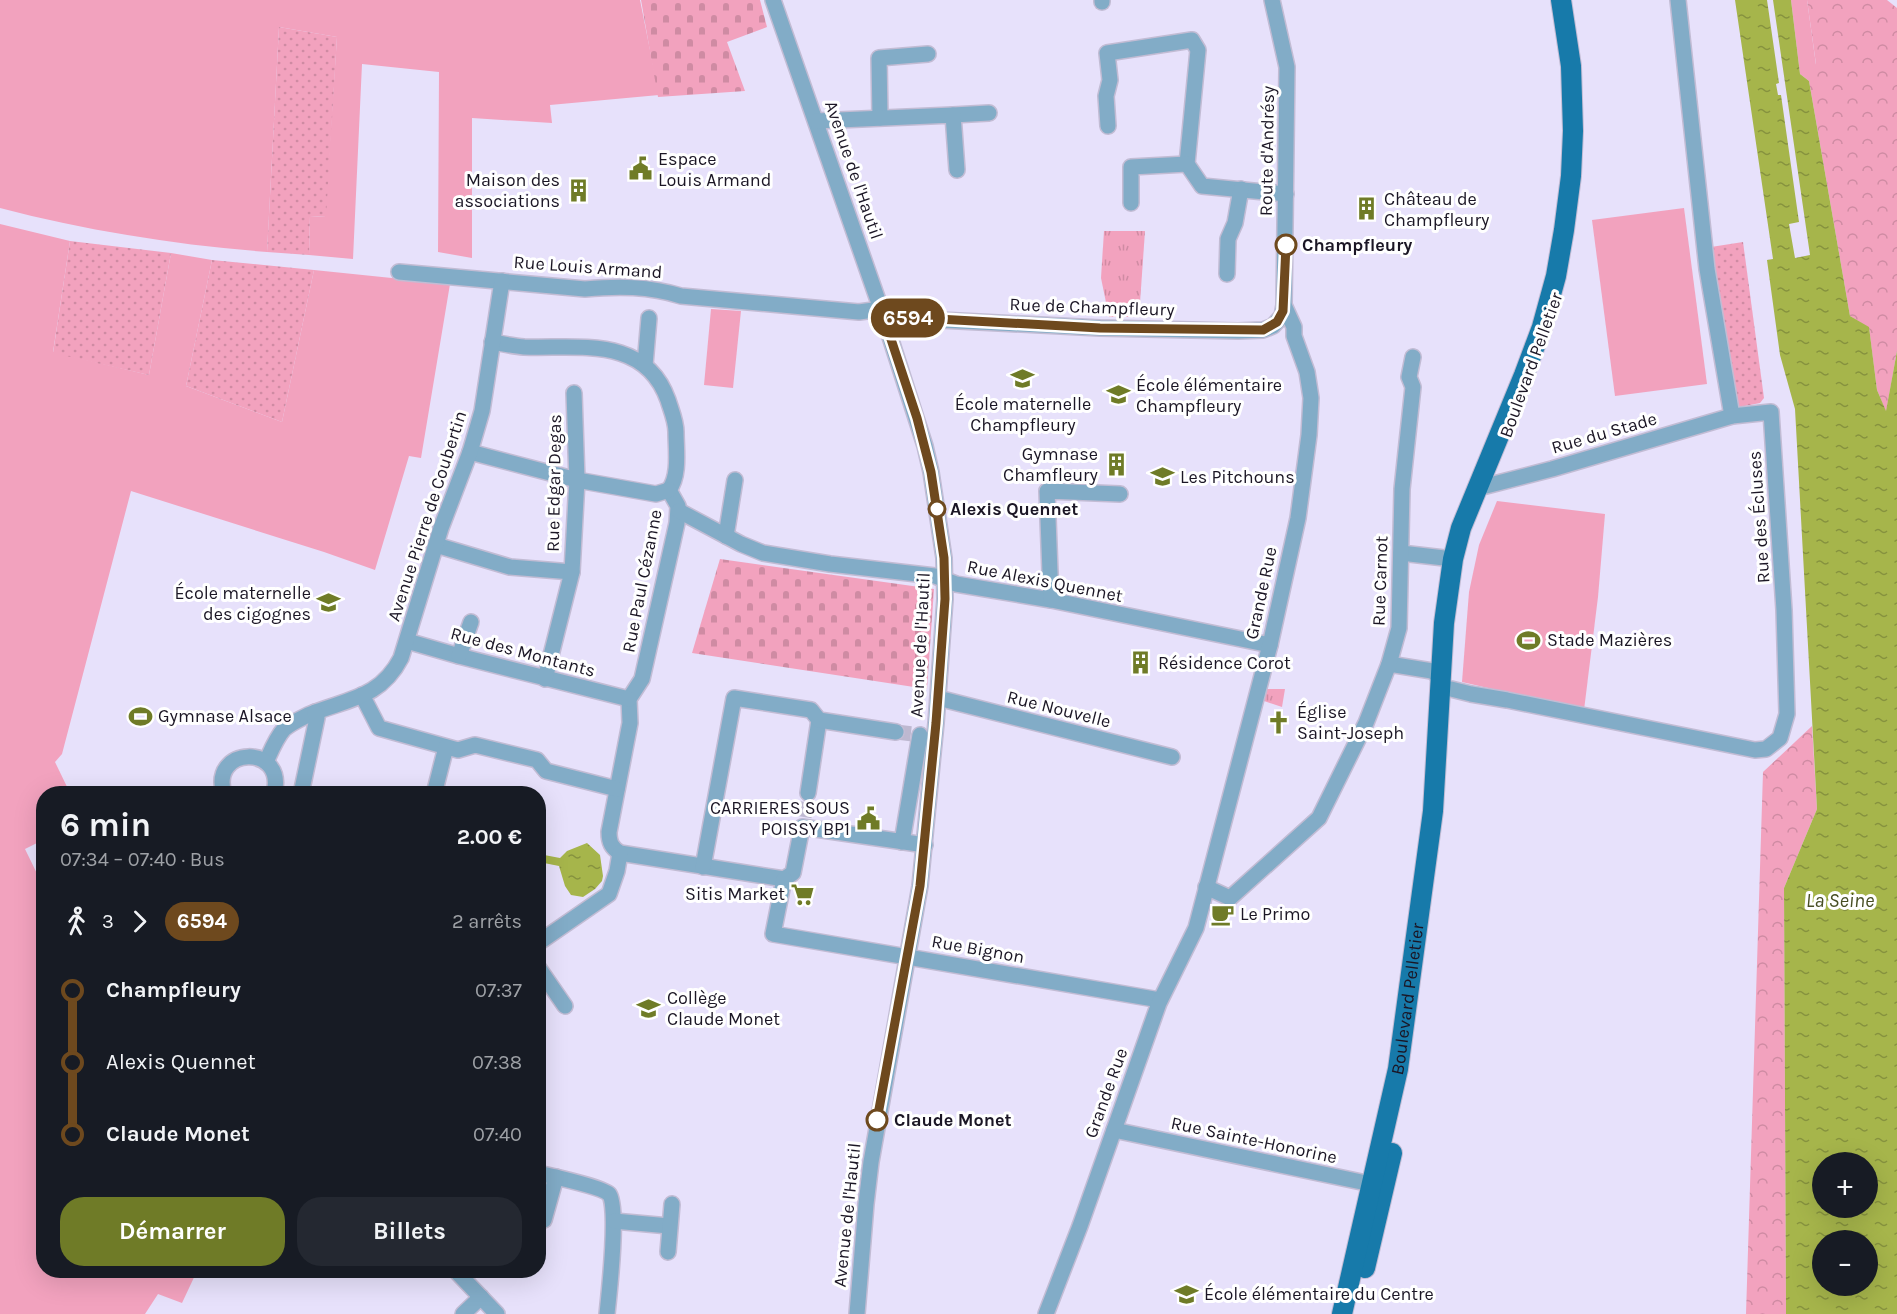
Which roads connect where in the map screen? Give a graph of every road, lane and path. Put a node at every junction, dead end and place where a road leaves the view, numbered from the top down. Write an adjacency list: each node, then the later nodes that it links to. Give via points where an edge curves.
1 (773, 0): 10 (street, Avenue de l'Hautil)
2 (1272, 0): 15 (street, Route d'Andrésy, via 1287,67)
3 (1561, 0): 40 (main road, Boulevard Pelletier, via 1571,66 1573,130 1571,176 1556,276 1538,336 1461,528)
4 (1572, 0): 33 (main road, Boulevard Pelletier, via 1579,65 1579,130 1572,229 1548,328)
5 (1678, 0): 29 (street, via 1707,269)
6 (928, 54): 9 (street, via 879,58)
7 (989, 113): 8 (street)
8 (953, 115): 9 (street); 13 (street)
9 (880, 118): 10 (street)
10 (816, 121): 21 (street, Avenue de l'Hautil)
11 (1108, 126): 12 (street, via 1107,53 1192,40 1198,50)
12 (1187, 164): 14 (street, via 1202,186); 16 (street, via 1131,167)
13 (957, 170)
14 (1241, 189): 15 (street); 18 (street, via 1228,239)
15 (1286, 194): 20 (street, Route d'Andrésy)
16 (1131, 203)
17 (399, 272): 19 (street, Rue Louis Armand)
18 (1227, 274)
19 (502, 281): 21 (street, Rue Louis Armand, via 585,289 659,289 681,296); 25 (street, Avenue Pierre de Coubertin)
20 (1284, 305): 23 (street, via 1277,322); 24 (street, Grande Rue)
21 (883, 314): 23 (street, Rue de Champfleury, via 1100,328); 42 (street, Avenue de l'Hautil, via 931,472)
22 (648, 318): 27 (street)
23 (1263, 330): 24 (street, Rue de Champfleury, via 1285,331)
24 (1294, 336): 46 (street, Grande Rue, via 1309,379 1309,435 1298,518)
25 (492, 342): 27 (street, Rue Paul Cézanne, via 593,346); 30 (street, Avenue Pierre de Coubertin, via 482,411)
26 (1413, 357): 39 (street, Rue Carnot)
27 (645, 365): 34 (street, Rue Paul Cézanne, via 663,386 676,426 675,481)
28 (574, 393): 31 (street, Rue Edgar Degas)
29 (1732, 416): 33 (street, Rue du Stade); 50 (street, Rue des Écluses, via 1771,412 1787,714 1780,738 1766,749 1755,750 1471,694)
30 (470, 452): 31 (street); 38 (street, Avenue Pierre de Coubertin)
31 (577, 480): 34 (street, via 656,494); 41 (street, Rue Edgar Degas)
32 (735, 480): 37 (street)
33 (1486, 486): 50 (main road, Boulevard Pelletier, via 1462,560)
34 (669, 490): 36 (street, Rue Paul Cézanne)
35 (1120, 494): 43 (street, via 1047,491)
36 (679, 511): 37 (street, Rue Alexis Quennet); 53 (street, Rue Paul Cézanne, via 642,679)
37 (726, 536): 42 (street, Rue Alexis Quennet, via 763,553 935,576)
38 (436, 545): 41 (street, via 510,567); 45 (street, Avenue Pierre de Coubertin)
39 (1401, 553): 40 (street); 48 (street, Rue Carnot, via 1399,628)
40 (1453, 559): 50 (main road, Boulevard Pelletier, via 1444,622)
41 (572, 572): 49 (street, Rue Edgar Degas)
42 (944, 581): 43 (street, Rue Alexis Quennet); 52 (street, Avenue de l'Hautil)
43 (1051, 600): 46 (street, Rue Alexis Quennet)
44 (471, 622): 47 (street)
45 (408, 641): 47 (street, Rue des Montants); 51 (street, Avenue Pierre de Coubertin, via 393,673)
46 (1270, 645): 72 (street, Grande Rue)
47 (459, 656): 49 (street, Rue des Montants)
48 (1389, 664): 50 (street, Rue des Écluses, via 1432,671); 72 (street, Rue Carnot, via 1366,723 1319,818 1230,897)
49 (545, 679): 53 (street, Rue des Montants)
50 (1447, 684): 81 (main road, Boulevard Pelletier, via 1443,811 1430,917 1398,1124)
51 (362, 695): 54 (street, Avenue Pierre de Coubertin); 58 (street, via 379,728)
52 (938, 698): 57 (street, Avenue de l'Hautil); 59 (street, Rue Nouvelle)
53 (628, 699): 65 (street, via 630,723)
54 (315, 712): 60 (street, Avenue Pierre de Coubertin, via 283,731); 63 (street)
55 (819, 720): 56 (street); 66 (street); 70 (street, via 811,710 734,698)
56 (896, 732)
57 (922, 736): 67 (street, Avenue de l'Hautil); 68 (street, Avenue de l'Hautil)
58 (446, 747): 64 (street); 65 (street, via 458,750 475,745 537,760 546,771)
59 (1172, 757)
60 (266, 762): 61 (street, via 249,756 231,762 225,769); 62 (street, via 275,776)
61 (223, 786)
62 (274, 786)
63 (303, 786)
64 (436, 786)
65 (617, 789): 69 (street, via 609,839)
66 (808, 793)
67 (902, 842): 68 (street); 71 (street, via 803,822 792,873)
68 (925, 845): 74 (street, Avenue de l'Hautil)
69 (620, 854): 70 (street); 73 (street, via 609,894)
70 (703, 867): 71 (street)
71 (784, 879): 74 (street, Rue Bignon, via 773,934)
72 (1206, 887): 76 (street, Grande Rue, via 1196,928)
73 (546, 937)
74 (908, 957): 76 (street, Rue Bignon); 92 (street, Avenue de l'Hautil, via 871,1162)
75 (546, 978): 77 (street)
76 (1160, 1000): 78 (street, Grande Rue)
77 (566, 1006)
78 (1114, 1130): 81 (street, Rue Sainte-Honorine); 93 (street, Grande Rue)
79 (546, 1175): 80 (street)
80 (556, 1177): 83 (street); 84 (street, via 609,1194)
81 (1378, 1184): 94 (main road, Boulevard Pelletier); 95 (main road, Boulevard Pelletier)
82 (672, 1204): 85 (street)
83 (546, 1213)
84 (614, 1221): 85 (street); 91 (street)
85 (669, 1226): 86 (street)
86 (668, 1252)
87 (463, 1278): 88 (street)
88 (481, 1297): 89 (street); 90 (street)
89 (463, 1314)
90 (497, 1314)
91 (607, 1314)
92 (857, 1314)
93 (1046, 1314)
94 (1342, 1314)
95 (1354, 1314)

